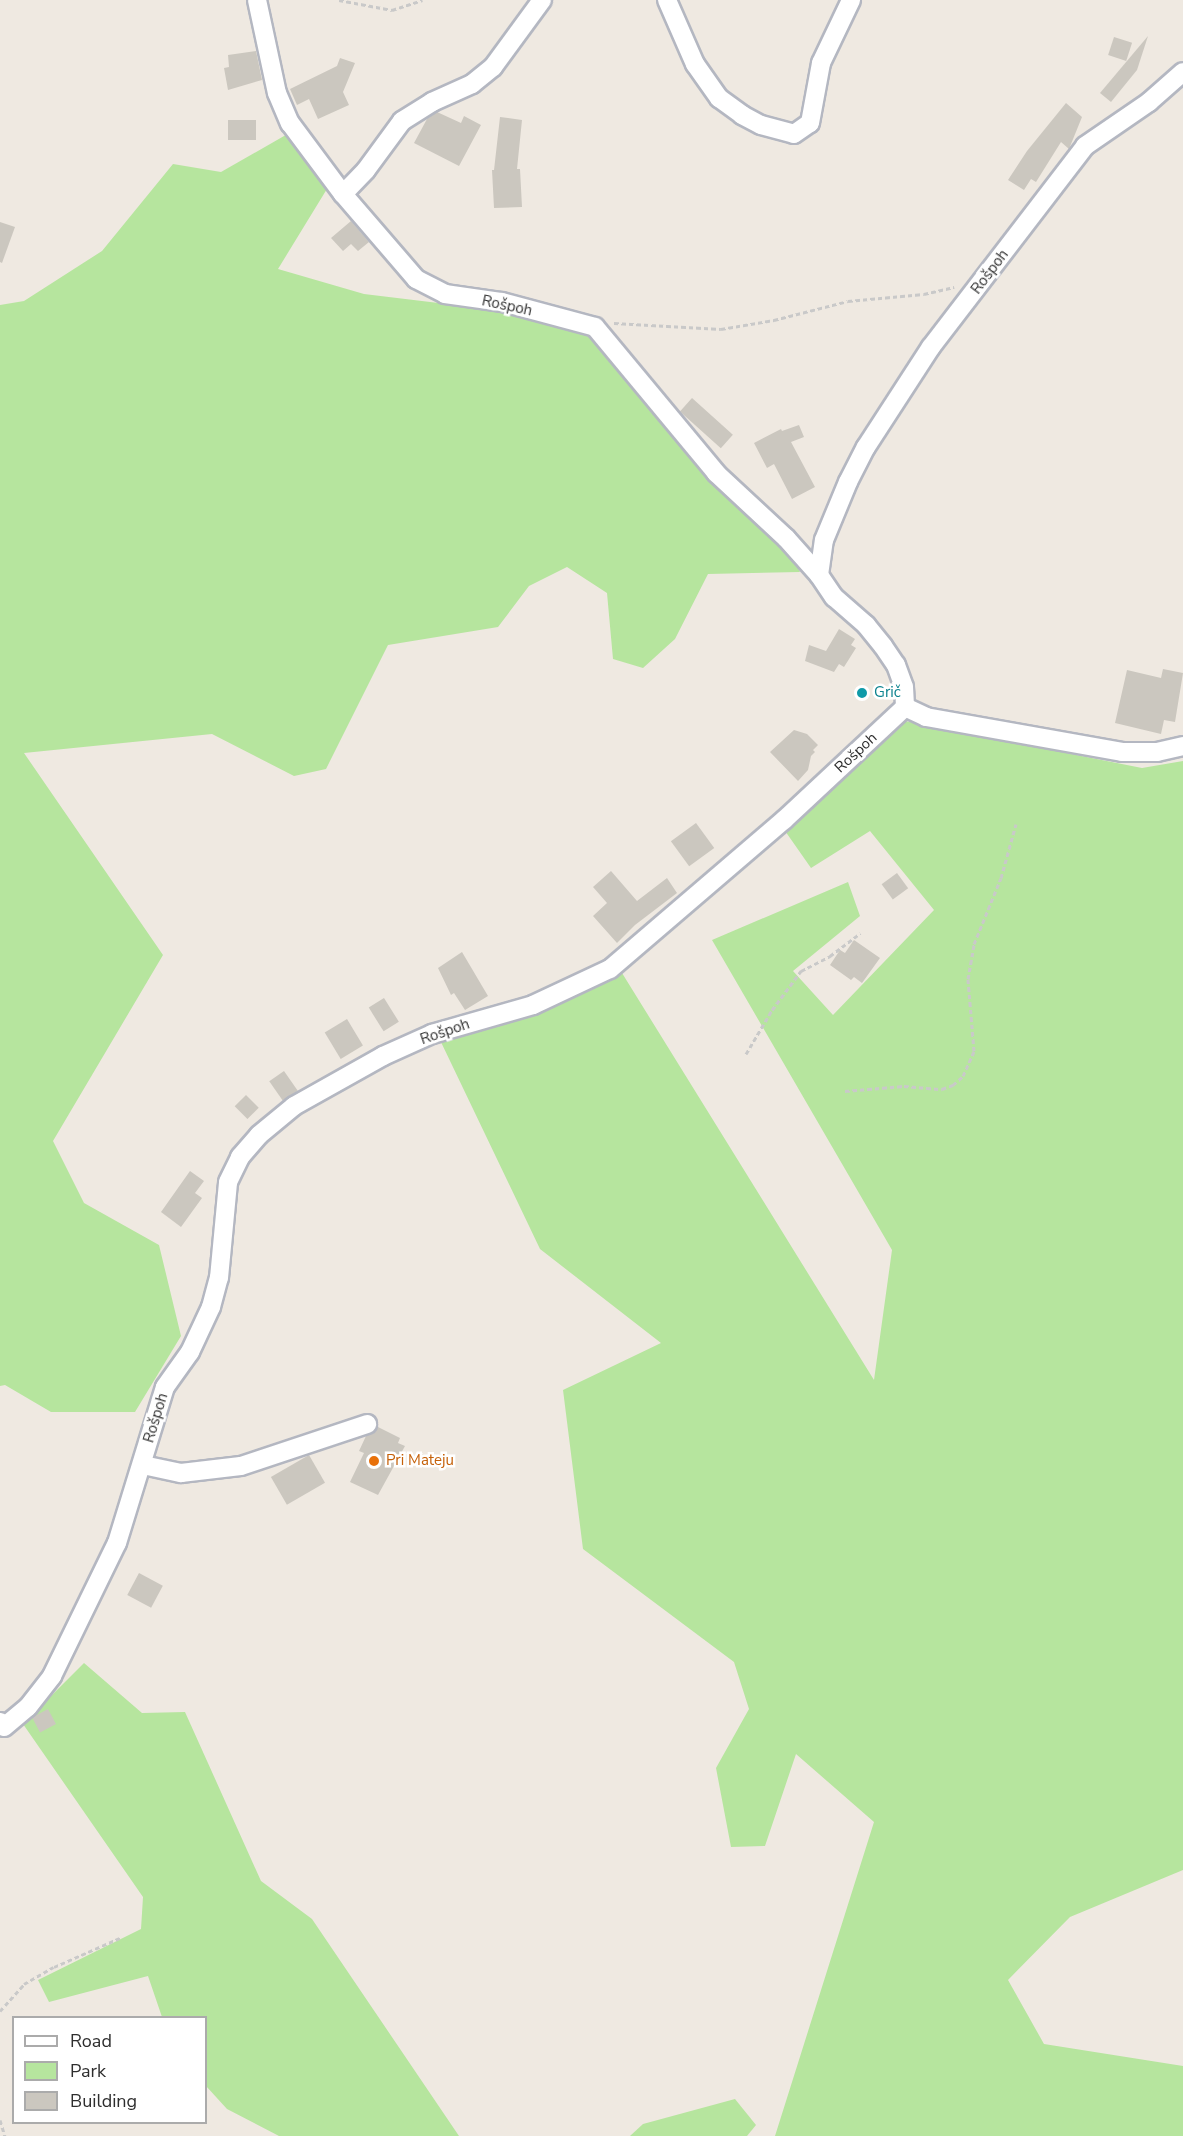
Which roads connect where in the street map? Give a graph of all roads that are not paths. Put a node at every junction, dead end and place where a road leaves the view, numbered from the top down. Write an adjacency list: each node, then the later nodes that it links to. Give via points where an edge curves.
1 (257, 0): 6 (street, Rošpoh, via 282,109)
2 (542, 0): 6 (street, via 485,75 402,121)
3 (667, 0): 4 (street, via 695,64 719,98 742,116 794,134 810,123 821,63)
4 (851, 0)
5 (1183, 72): 7 (street, Rošpoh, via 1149,102 1085,146 931,347 848,482 824,540)
6 (343, 194): 7 (street, Rošpoh, via 416,279 431,288 595,327 716,473 786,538)
7 (819, 575): 8 (street, via 834,597 866,625 896,665)
8 (905, 707): 9 (street, via 926,717 1122,752 1157,752); 11 (street, Rošpoh, via 784,820 610,969 533,1005 432,1034 383,1056 294,1106 259,1135 240,1157 228,1182 219,1278 211,1306 190,1352 165,1387)
9 (1183, 746)
10 (367, 1424): 11 (street, via 242,1466 182,1473)
11 (143, 1465): 12 (street, Rošpoh, via 117,1543 52,1676 28,1707)
12 (2, 1726)

